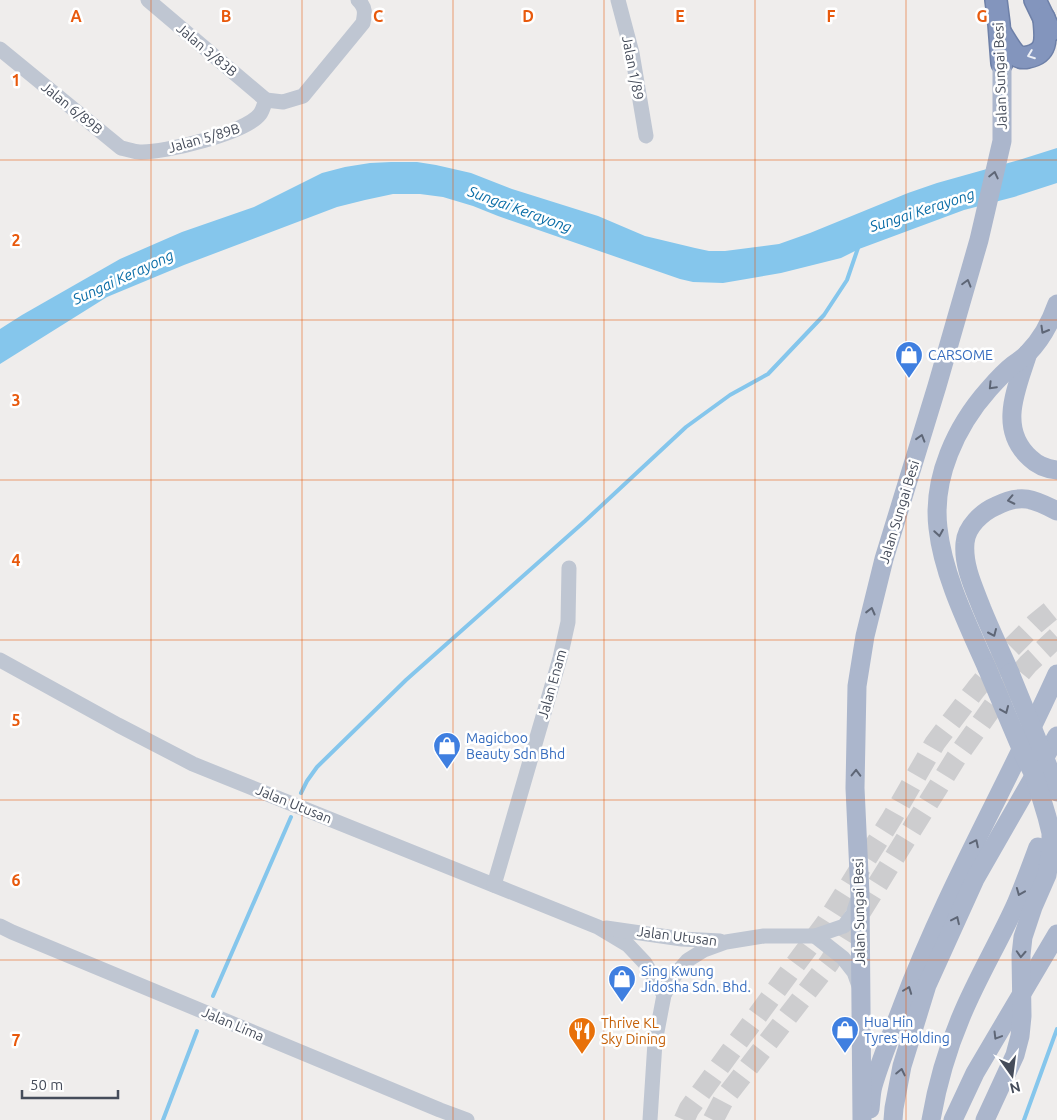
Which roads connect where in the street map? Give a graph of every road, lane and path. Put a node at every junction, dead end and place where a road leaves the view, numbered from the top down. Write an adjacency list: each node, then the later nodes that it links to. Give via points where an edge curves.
1 (148, 0): 10 (street, Jalan 3/83B)
2 (358, 0): 10 (street, via 365,12 363,23 303,96 283,102)
3 (618, 0): 11 (street, Jalan 1/89, via 632,53)
4 (996, 0): 6 (highway, Jalan Sungai Besi)
5 (1039, 9): 6 (highway, one-way to 6, via 1045,44 1033,56 1023,58 1016,55); 7 (highway)
6 (1000, 32): 9 (highway, Jalan Sungai Besi)
7 (1057, 48)
8 (0, 49): 12 (street, Jalan 6/89B)
9 (1002, 63): 26 (main road, Jalan Sungai Besi, one-way to 9, via 856,713 865,636 884,559 979,240 1002,141)
10 (266, 100): 12 (street, Jalan 5/89B, via 260,114 246,125 217,137 163,150 140,152)
11 (646, 136)
12 (121, 148)
13 (1057, 304): 14 (main road, one-way to 14, via 1044,332)
14 (1028, 353): 15 (main road, via 1012,408 1011,426 1022,451 1035,462); 21 (main road, one-way to 21, bridge, via 990,387 965,420 944,467 937,500 938,528 949,577)
15 (1057, 470)
16 (1057, 511): 22 (main road, one-way to 22, bridge, via 1030,499 1004,501 979,517 969,529 965,541 971,580)
17 (569, 568): 25 (street, Jalan Enam, via 568,622 560,658)
18 (0, 660): 25 (street, Jalan Utusan, via 193,764)
19 (1057, 674): 37 (main road, one-way to 19, via 873,1088 911,982)
20 (1057, 736): 38 (main road, one-way to 20, via 902,1066 927,985 975,879)
21 (1022, 753): 24 (main road, bridge, via 1035,777 1051,833 1052,849); 39 (main road, one-way to 39, bridge, via 1039,816 1038,847 1016,905 960,1018)
22 (1057, 792)
23 (1057, 858): 24 (main road, bridge)
24 (1047, 875): 41 (main road, one-way to 41, bridge, via 1023,937 1020,1036 1015,1055)
25 (494, 885): 28 (street, Jalan Utusan)
26 (860, 896): 30 (street, via 844,926); 32 (main road, Jalan Sungai Besi)
27 (0, 926): 34 (street, Jalan Lima)
28 (598, 927): 31 (street, Jalan Utusan); 33 (street, Jalan Utusan, via 628,945 645,963)
29 (1057, 934): 40 (main road, one-way to 40, via 975,1072)
30 (815, 936): 31 (street, via 764,936); 32 (street, via 843,958 854,972)
31 (726, 942): 33 (street, via 688,960)
32 (860, 992): 36 (main road, Jalan Sungai Besi)
33 (664, 995): 35 (street, via 655,1042)
34 (467, 1120)
35 (650, 1120)
36 (862, 1120)
37 (869, 1120)
38 (893, 1120)
39 (931, 1120)
40 (953, 1120)
41 (985, 1120)

